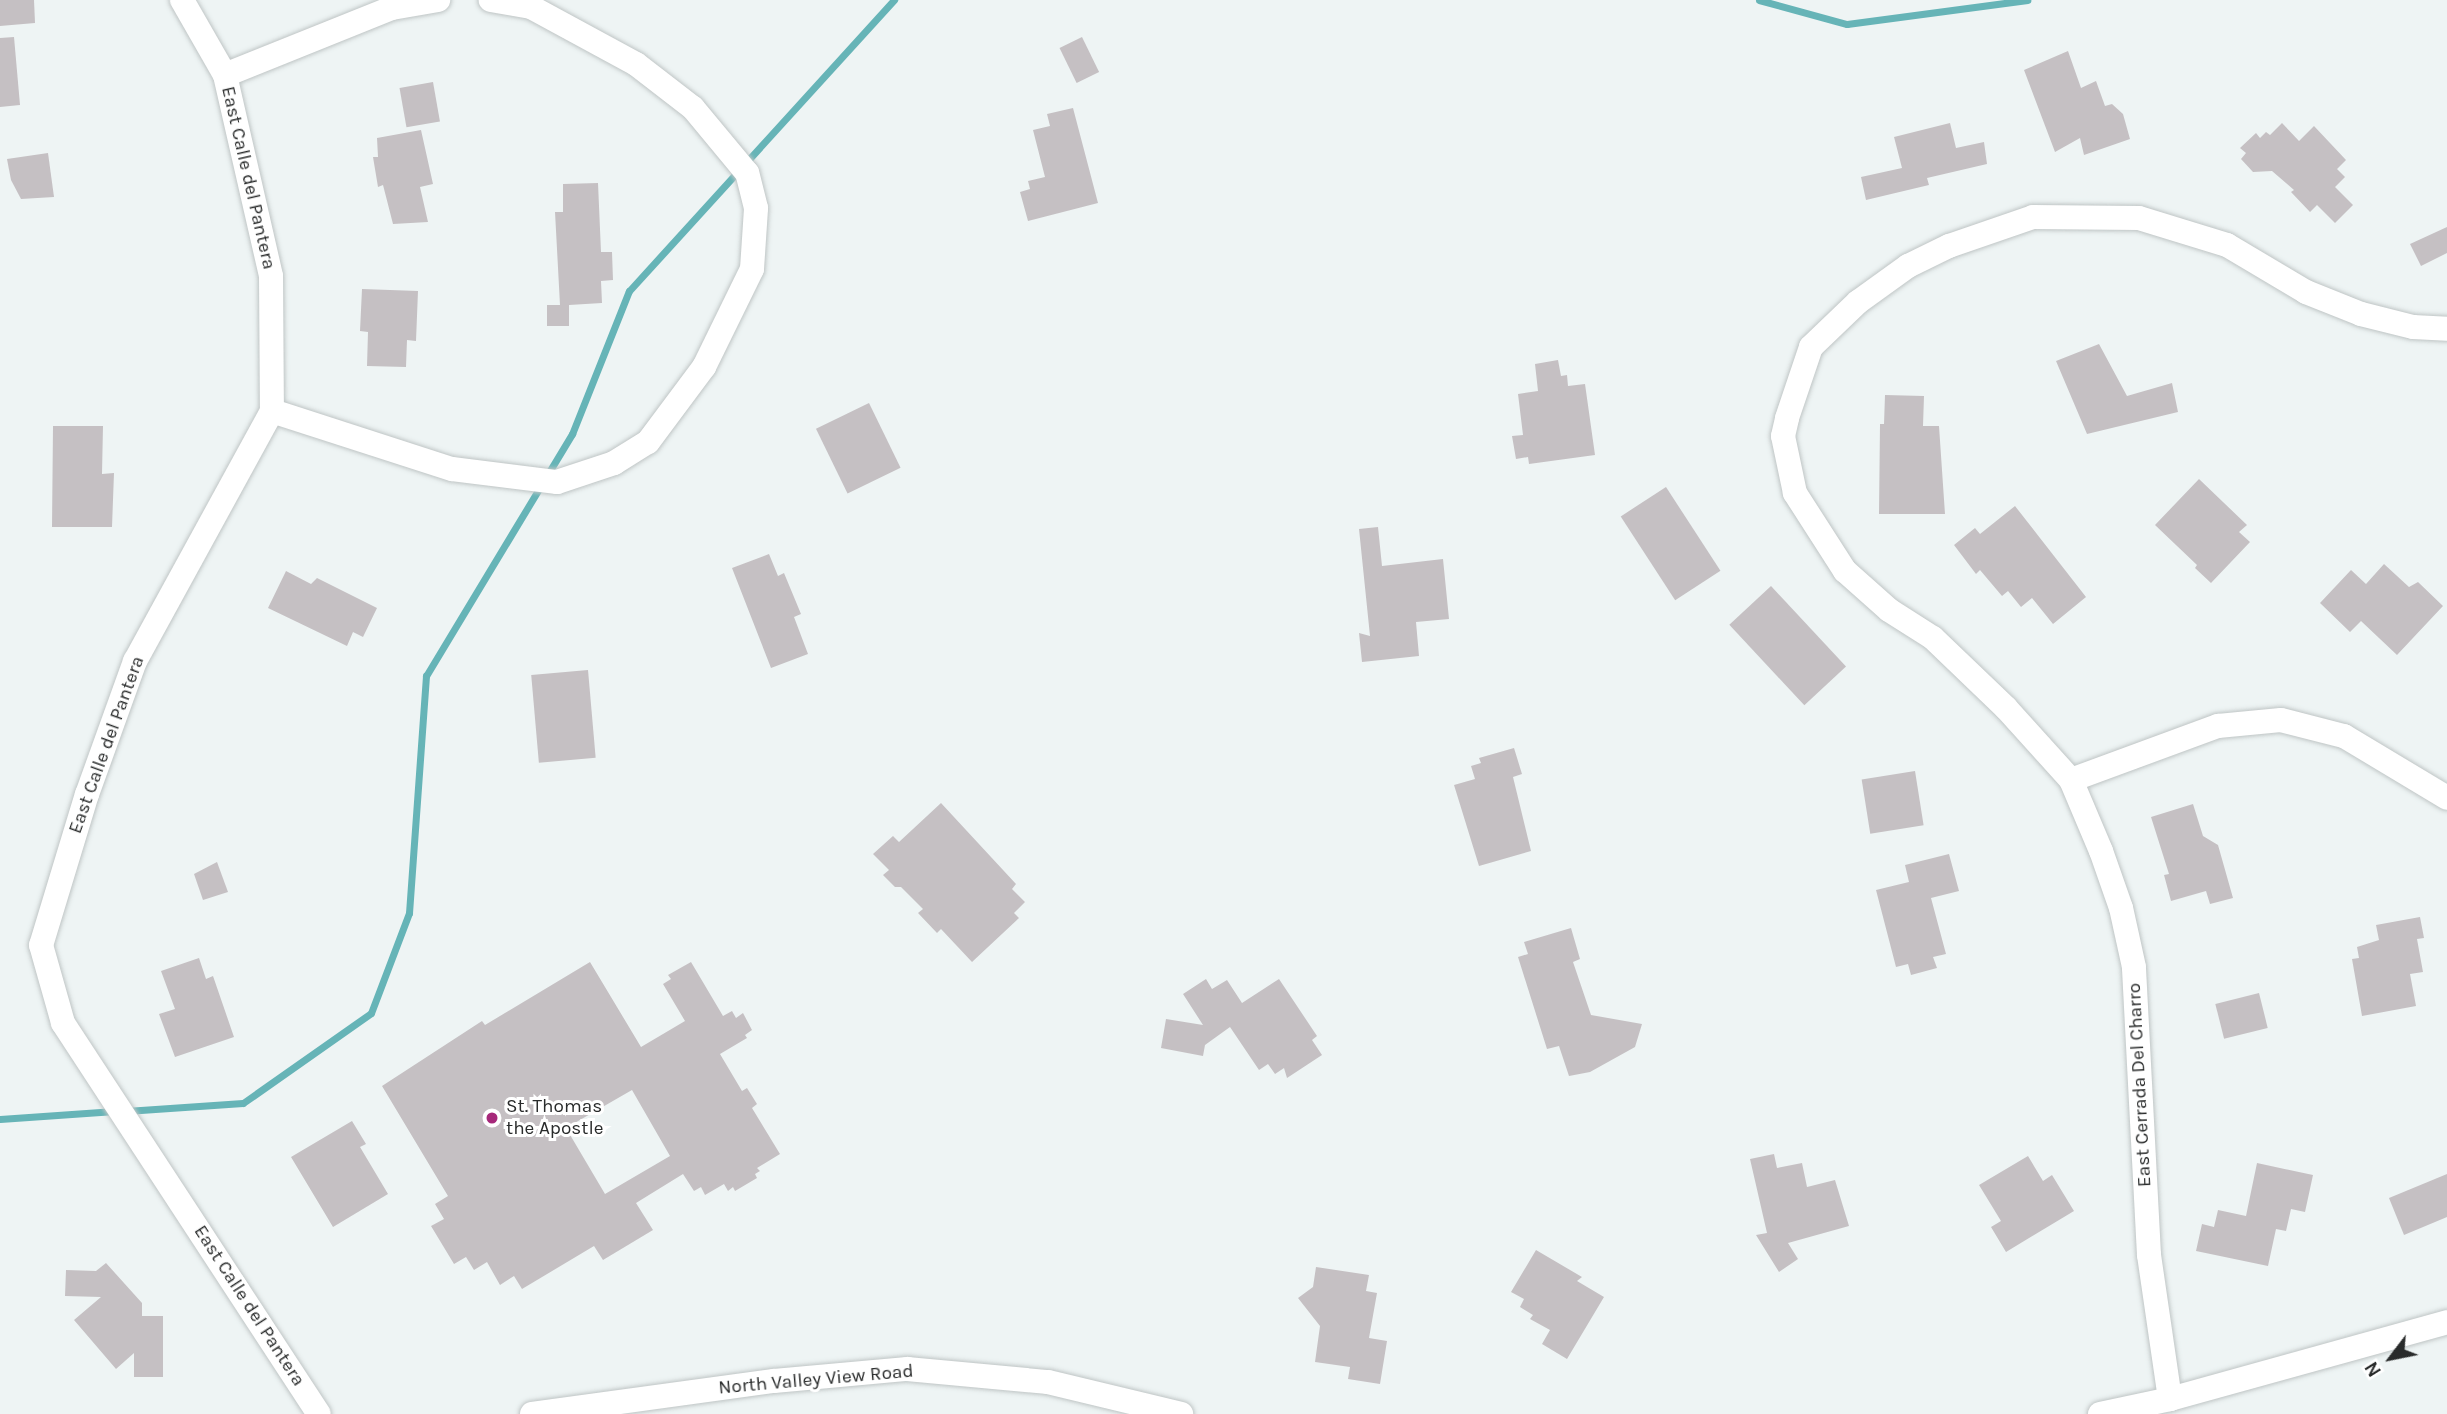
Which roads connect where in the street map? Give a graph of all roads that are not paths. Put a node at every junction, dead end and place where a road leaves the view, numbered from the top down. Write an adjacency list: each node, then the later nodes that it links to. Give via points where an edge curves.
1 (182, 0): 4 (street, East Calle del Pantera)
2 (438, 0): 4 (street, via 392,8)
3 (491, 0): 6 (street, via 531,7 636,64 693,108 747,173 756,208 752,269 704,367 648,442 614,463 557,482 452,469)
4 (225, 75): 6 (street, East Calle del Pantera, via 271,276)
5 (2447, 329): 7 (street, via 2413,327 2361,314 2306,292 2227,246 2139,218 2033,217 1949,246 1908,266 1858,302 1811,347 1783,436 1795,493 1845,571 1889,610 1933,638 2006,708)
6 (272, 411): 11 (street, East Calle del Pantera, via 135,661 87,794 41,945 63,1023)
7 (2071, 780): 8 (street, via 2218,726 2281,720 2343,736); 10 (street, East Cerrada Del Charro, via 2121,908 2134,967 2149,1255)
8 (2447, 798)
9 (2447, 1322): 10 (street)
10 (2169, 1399): 14 (street)
11 (319, 1414)
12 (532, 1414): 13 (street, North Valley View Road, via 774,1381 907,1369 1048,1382)
13 (1181, 1414)
14 (2101, 1414)

